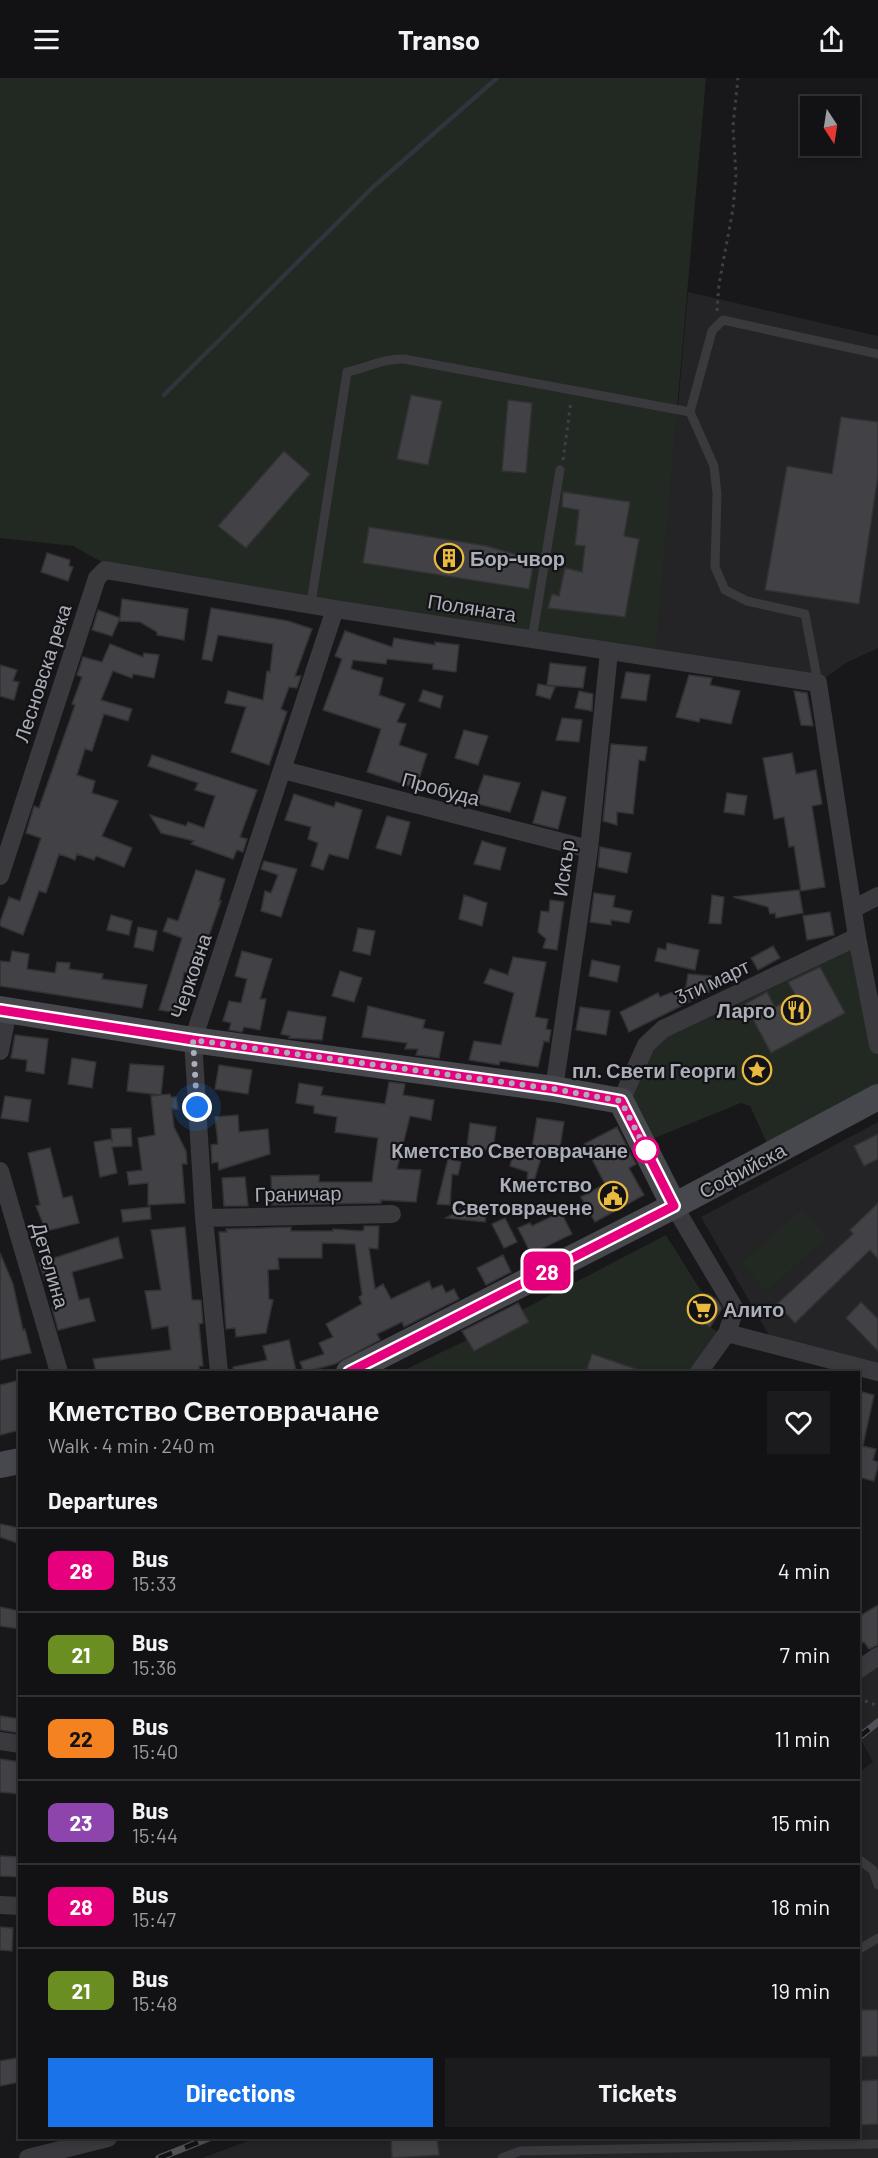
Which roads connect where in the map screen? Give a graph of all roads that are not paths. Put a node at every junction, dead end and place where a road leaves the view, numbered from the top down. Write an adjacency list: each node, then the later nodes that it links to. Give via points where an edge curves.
1 (878, 354): 4 (lane, via 723,320 716,324)
2 (464, 372): 3 (lane); 4 (lane); 7 (lane, via 390,358 347,372)
3 (461, 382)
4 (690, 412): 11 (lane, via 714,466 715,567 725,590 747,601 805,614)
5 (560, 470): 9 (lane)
6 (120, 572): 7 (street, Поляната); 14 (street, Лесновска река, via 105,570 97,578)
7 (311, 603): 8 (street, Поляната)
8 (335, 609): 9 (street, Поляната); 12 (street, Черковна)
9 (532, 639): 10 (street, Поляната)
10 (609, 652): 11 (street, Поляната); 13 (street, Искър)
11 (818, 683): 16 (street)
12 (283, 770): 13 (street, Пробуда); 19 (street, Черковна)
13 (589, 849): 22 (street, Искър)
14 (0, 876)
15 (878, 896): 16 (street)
16 (853, 909): 17 (street)
17 (857, 937): 20 (street); 24 (street, 3ти март, via 663,1029 646,1045)
18 (4, 1010): 19 (street); 21 (street)
19 (193, 1040): 22 (street); 28 (street, Черковна)
20 (878, 1045)
21 (0, 1051)
22 (554, 1089): 24 (street)
23 (878, 1097): 26 (street, Софийска)
24 (621, 1101): 26 (street)
25 (0, 1171): 30 (street, Детелина)
26 (674, 1206): 29 (street, via 735,1309); 32 (street, Софийска)
27 (392, 1214): 28 (street, Граничар)
28 (204, 1218): 31 (street, Черковна)
29 (727, 1333): 33 (street); 34 (street)
30 (59, 1371)
31 (219, 1371)
32 (351, 1371)
33 (700, 1371)
34 (878, 1372)
35 (18, 1462): 36 (street)
36 (0, 1466)
37 (878, 1656): 38 (street)
38 (860, 1669)
39 (0, 1741): 40 (street)
40 (18, 1744)
41 (860, 1860): 42 (lane, via 873,1870)
42 (878, 1885)
43 (0, 1905): 44 (street)
44 (18, 1906)
45 (878, 1938): 46 (lane)
46 (860, 1949)
47 (104, 2139): 49 (street)
48 (878, 2144): 50 (lane, via 519,2151)
49 (28, 2158)
50 (502, 2158)

